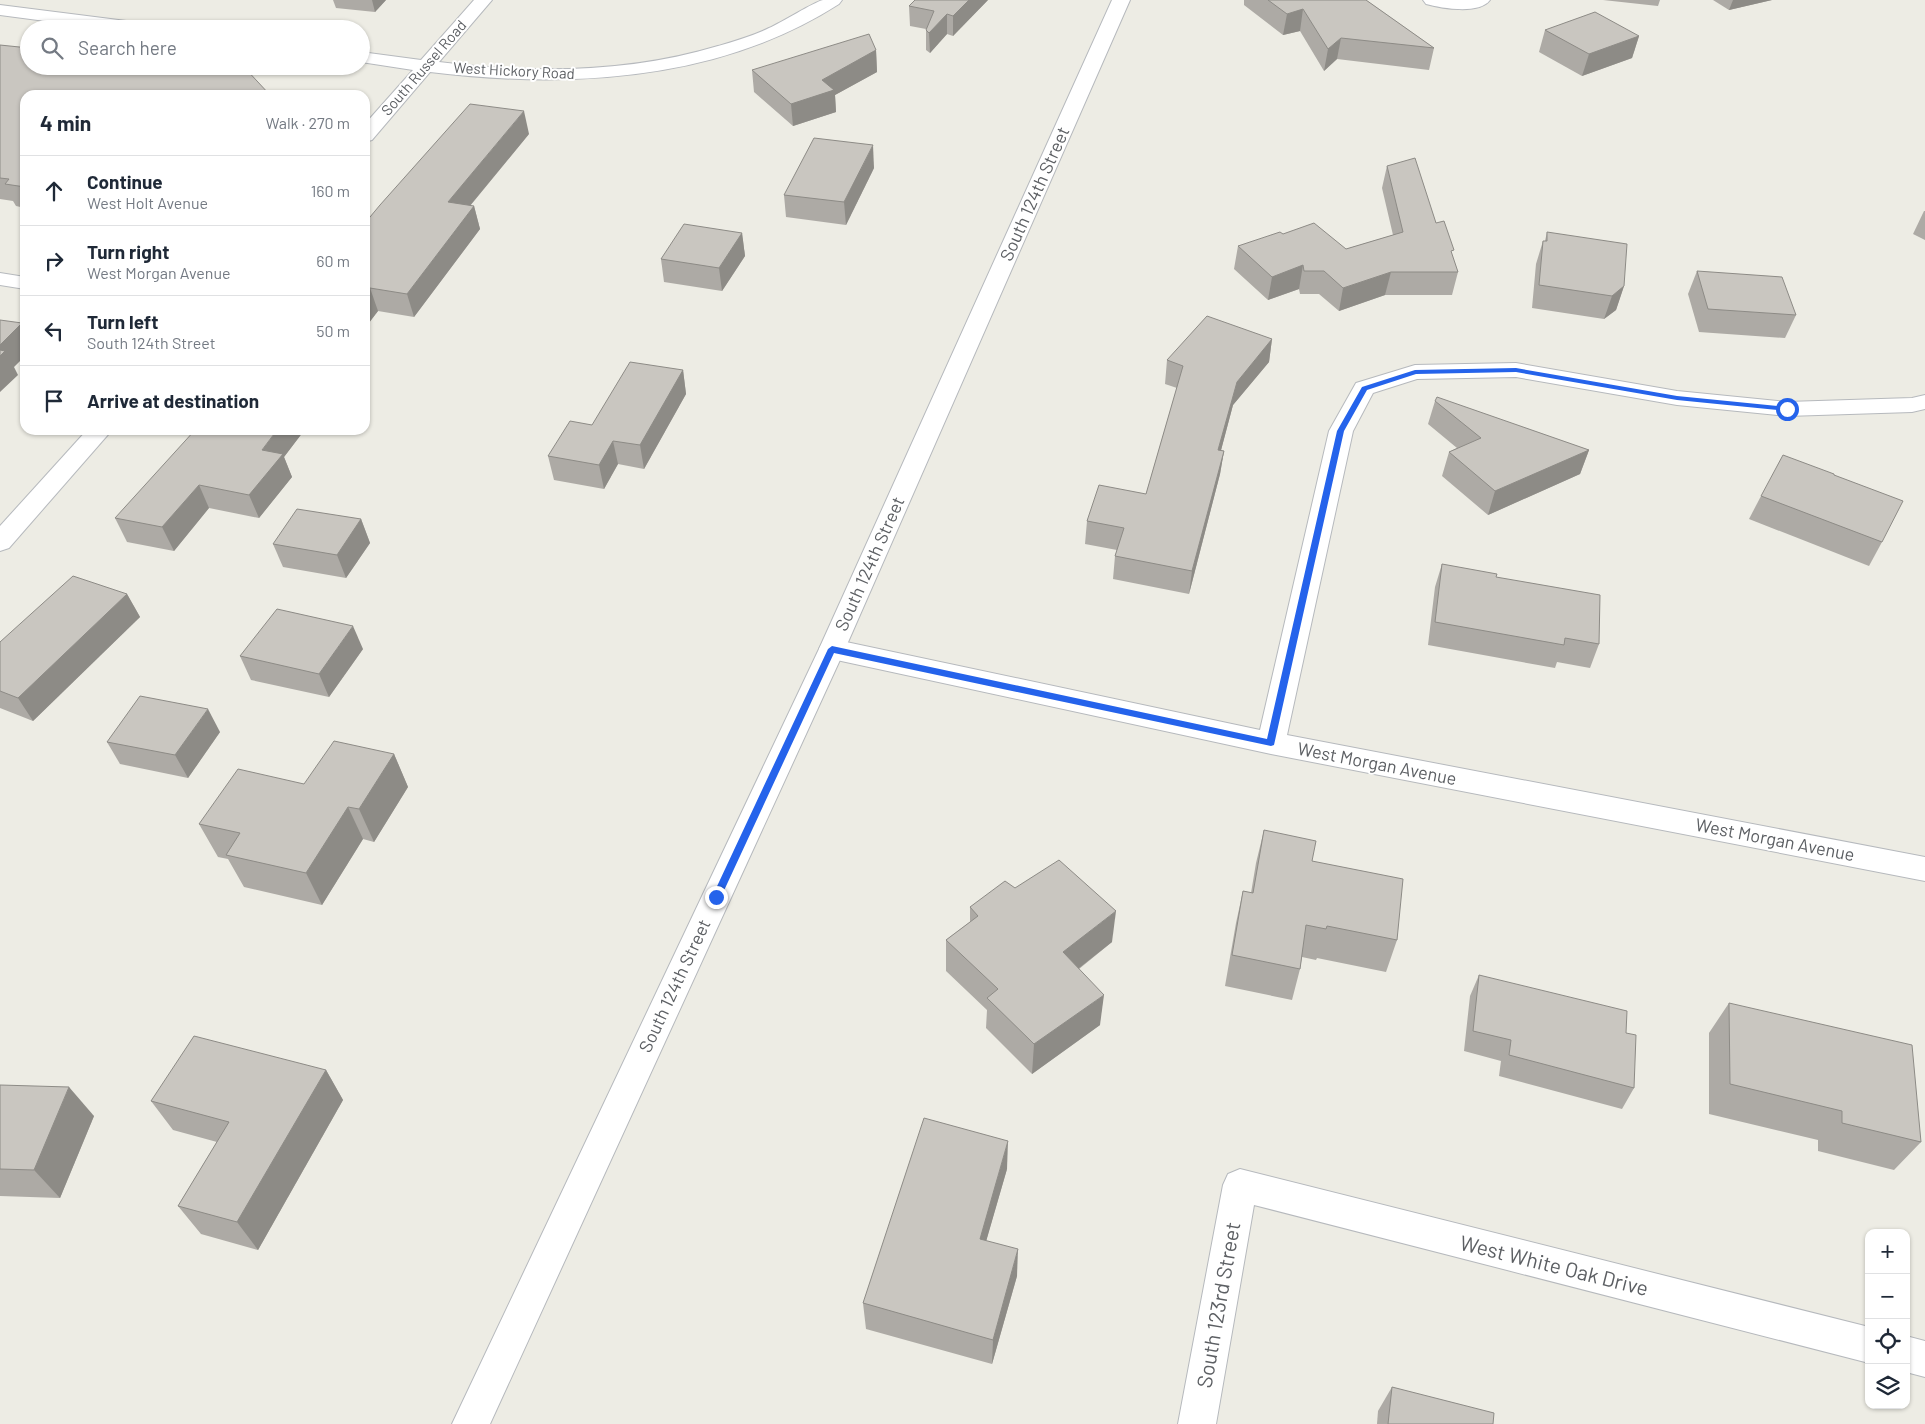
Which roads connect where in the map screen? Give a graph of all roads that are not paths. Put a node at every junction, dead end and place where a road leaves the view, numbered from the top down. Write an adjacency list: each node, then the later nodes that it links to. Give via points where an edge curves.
1 (483, 0): 9 (street, South Russel Road)
2 (833, 0): 9 (street, West Hickory Road, via 779,31 745,44 642,69 538,75)
3 (1121, 0): 16 (street, South 124th Street)
4 (1432, 0): 5 (street, via 1454,4)
5 (1481, 0)
6 (0, 10): 7 (street)
7 (79, 20)
8 (370, 58): 9 (street, West Hickory Road)
9 (427, 66): 10 (street, South Russel Road)
10 (370, 130)
11 (0, 279): 12 (street)
12 (20, 282)
13 (1921, 408): 17 (street, via 1787,409 1677,398 1516,370 1415,372 1364,388 1341,431)
14 (96, 435): 15 (street)
15 (0, 542)
16 (832, 649): 17 (street, West Morgan Avenue); 23 (street, South 124th Street)
17 (1271, 743): 18 (street, West Morgan Avenue)
18 (1925, 869)
19 (1240, 1185): 20 (street, West White Oak Drive); 24 (street, South 123rd Street)
20 (1865, 1344)
21 (1910, 1355): 22 (street)
22 (1925, 1359)
23 (471, 1424)
24 (1197, 1424)

